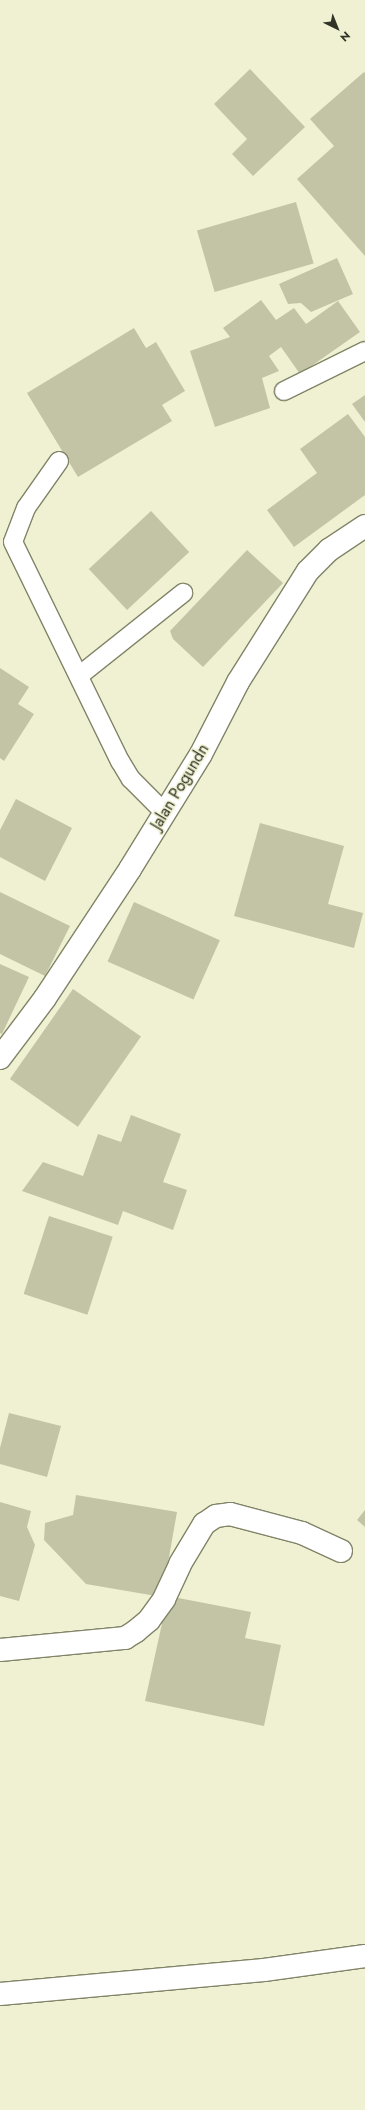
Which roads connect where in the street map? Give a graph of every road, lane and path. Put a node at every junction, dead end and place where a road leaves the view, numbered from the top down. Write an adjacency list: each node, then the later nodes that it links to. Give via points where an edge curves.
1 (365, 351): 2 (lane)
2 (284, 391)
3 (59, 461): 6 (lane, via 26,508 13,542)
4 (365, 526): 7 (street, Jalan Pogundn, via 329,550 308,570 238,682 201,754)
5 (183, 593): 6 (lane)
6 (80, 676): 7 (lane, via 131,779)
7 (165, 813): 8 (street, Jalan Pogundn, via 45,998)
8 (0, 1058)
9 (342, 1551): 10 (street, via 302,1533 230,1514 216,1516 204,1524 180,1564 164,1599 149,1620 125,1638)
10 (0, 1650)
11 (365, 1956): 12 (street, via 264,1970)
12 (0, 1994)

